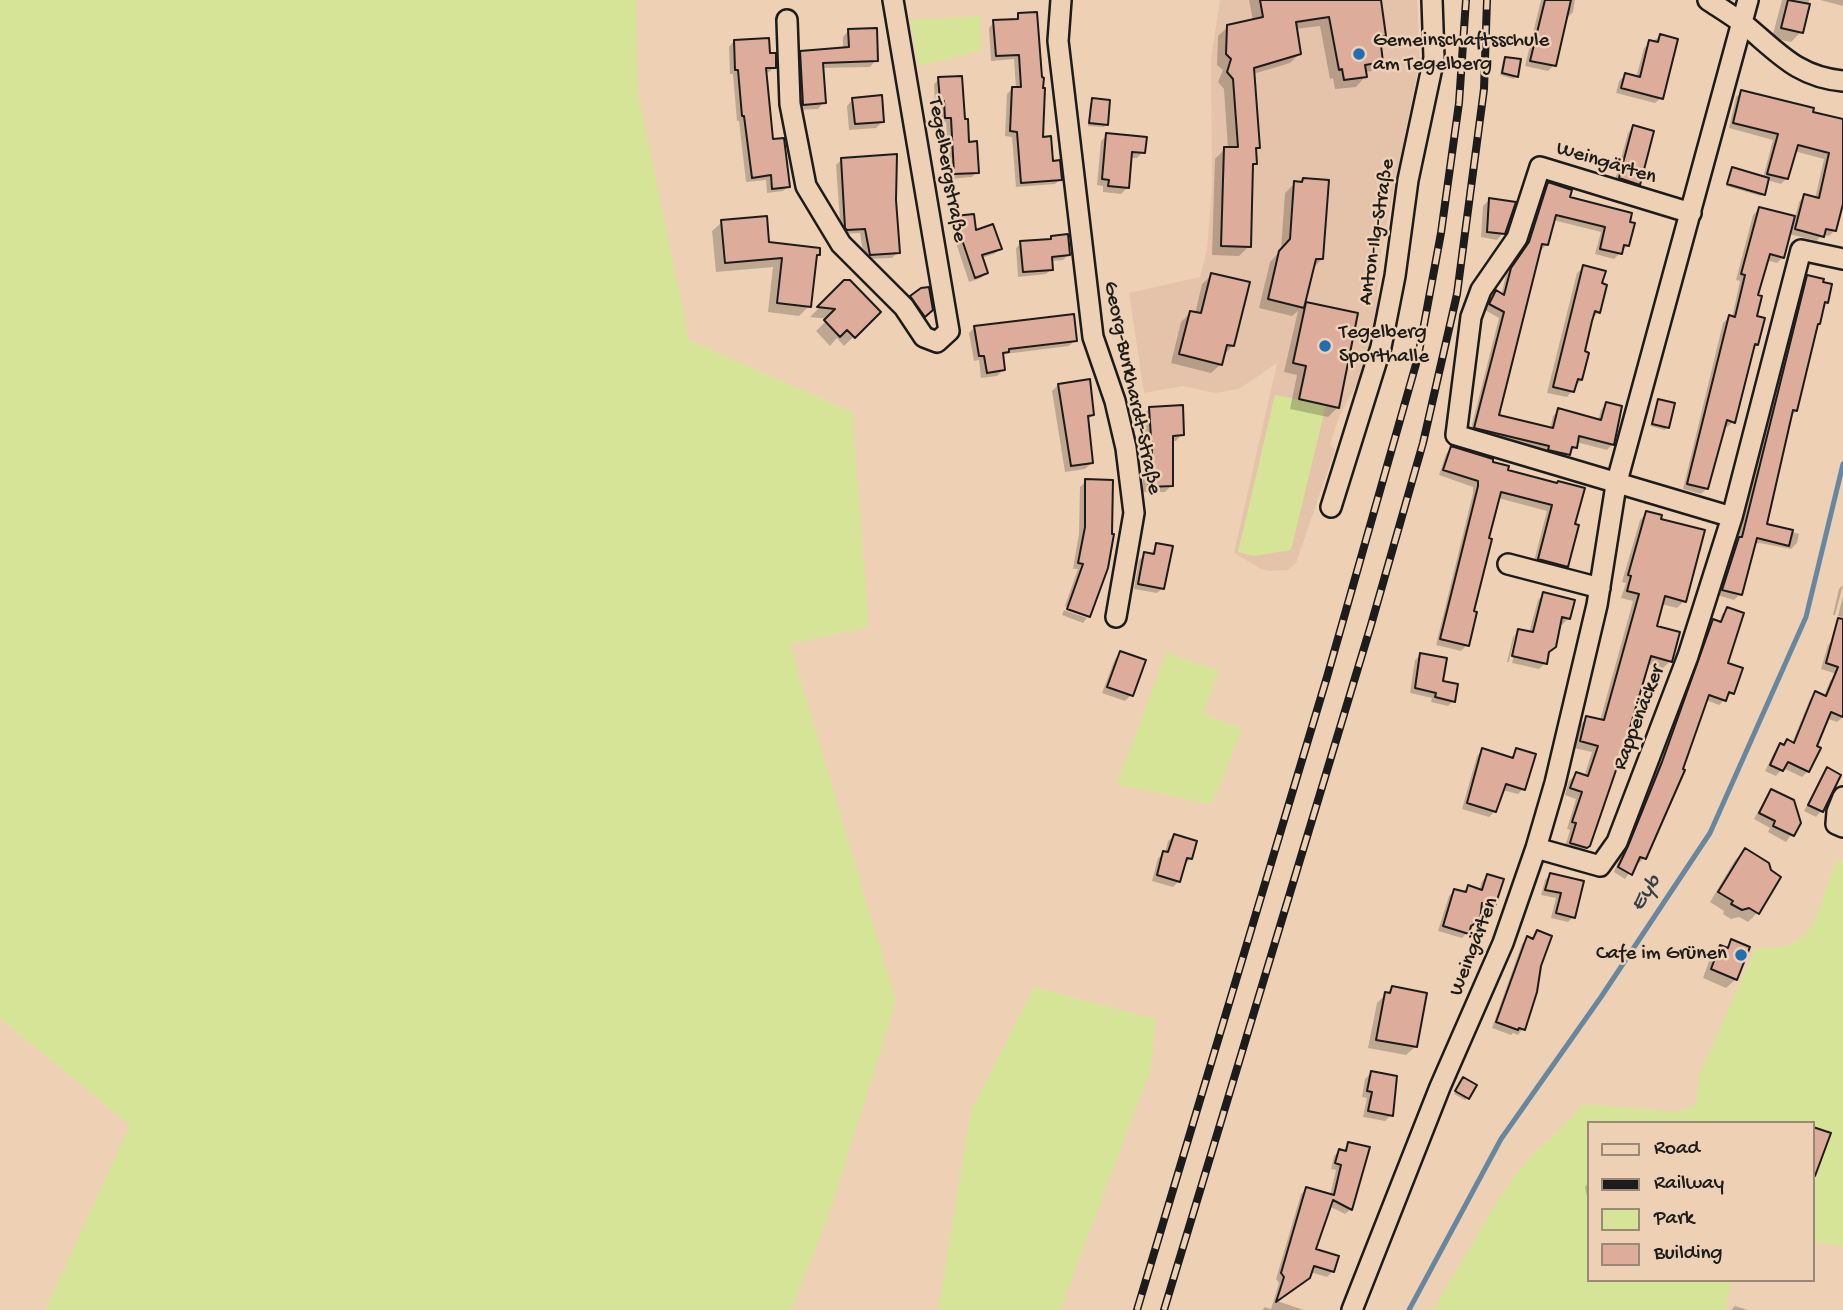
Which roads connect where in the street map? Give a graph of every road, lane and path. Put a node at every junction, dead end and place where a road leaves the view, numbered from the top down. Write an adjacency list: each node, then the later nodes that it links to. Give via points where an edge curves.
1 (894, 0): 6 (street, Tegelbergstraße, via 949,331 937,342 924,338 904,307 841,244 806,186 790,104)
2 (1061, 0): 16 (street, Georg-Burkhardt-Straße, via 1058,41 1091,325 1126,449 1134,513)
3 (1433, 0): 12 (street, Anton-Ilg-Straße, via 1434,58 1408,180 1386,323)
4 (1708, 0): 7 (street)
5 (1748, 0): 7 (street, Weingärten)
6 (787, 20)
7 (1743, 23): 8 (street, via 1788,63 1811,75); 9 (street, Weingärten)
8 (1843, 81)
9 (1691, 213): 11 (street, Weingärten); 11 (street, Weingärten, via 1540,167 1517,238 1481,290 1471,317 1457,435)
10 (1843, 259): 13 (street, Rappenäcker, via 1801,250)
11 (1616, 485): 13 (street); 15 (street, Weingärten)
12 (1331, 507)
13 (1732, 517): 19 (street, Rappenäcker, via 1688,656 1617,842 1600,866)
14 (1508, 564): 15 (street)
15 (1600, 588): 19 (street, Weingärten)
16 (1116, 617)
17 (1843, 797): 18 (street, via 1836,824)
18 (1843, 827)
19 (1536, 848): 20 (street, Weingärten, via 1503,943)
20 (1352, 1310)

